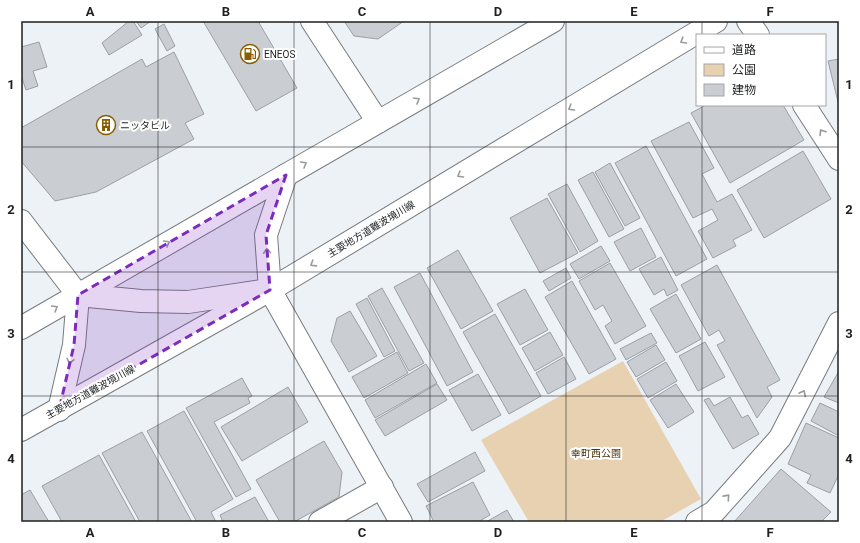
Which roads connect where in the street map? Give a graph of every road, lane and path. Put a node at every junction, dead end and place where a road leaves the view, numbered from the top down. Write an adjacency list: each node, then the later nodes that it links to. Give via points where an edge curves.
1 (312, 21): 7 (main road)
2 (553, 21): 7 (main road, one-way to 2)
3 (716, 21): 11 (main road, 主要地方道難波境川線, one-way to 11)
4 (748, 21): 5 (main road)
5 (757, 34)
6 (805, 106): 8 (main road, one-way to 6)
7 (378, 122): 9 (main road, one-way to 7)
8 (839, 159)
9 (286, 175): 11 (main road, one-way to 9, via 266,235); 12 (main road, one-way to 9)
10 (21, 221): 12 (main road)
11 (270, 290): 12 (main road, via 188,302); 15 (main road, 主要地方道難波境川線); 17 (main road)
12 (78, 295): 14 (main road, one-way to 12); 15 (main road, one-way to 15, via 74,345)
13 (839, 323): 20 (main road, one-way to 13, via 714,512 780,438)
14 (21, 328)
15 (59, 410): 16 (main road, 主要地方道難波境川線)
16 (21, 430)
17 (382, 487): 18 (main road); 19 (main road)
18 (320, 522)
19 (401, 522)
20 (697, 522)

